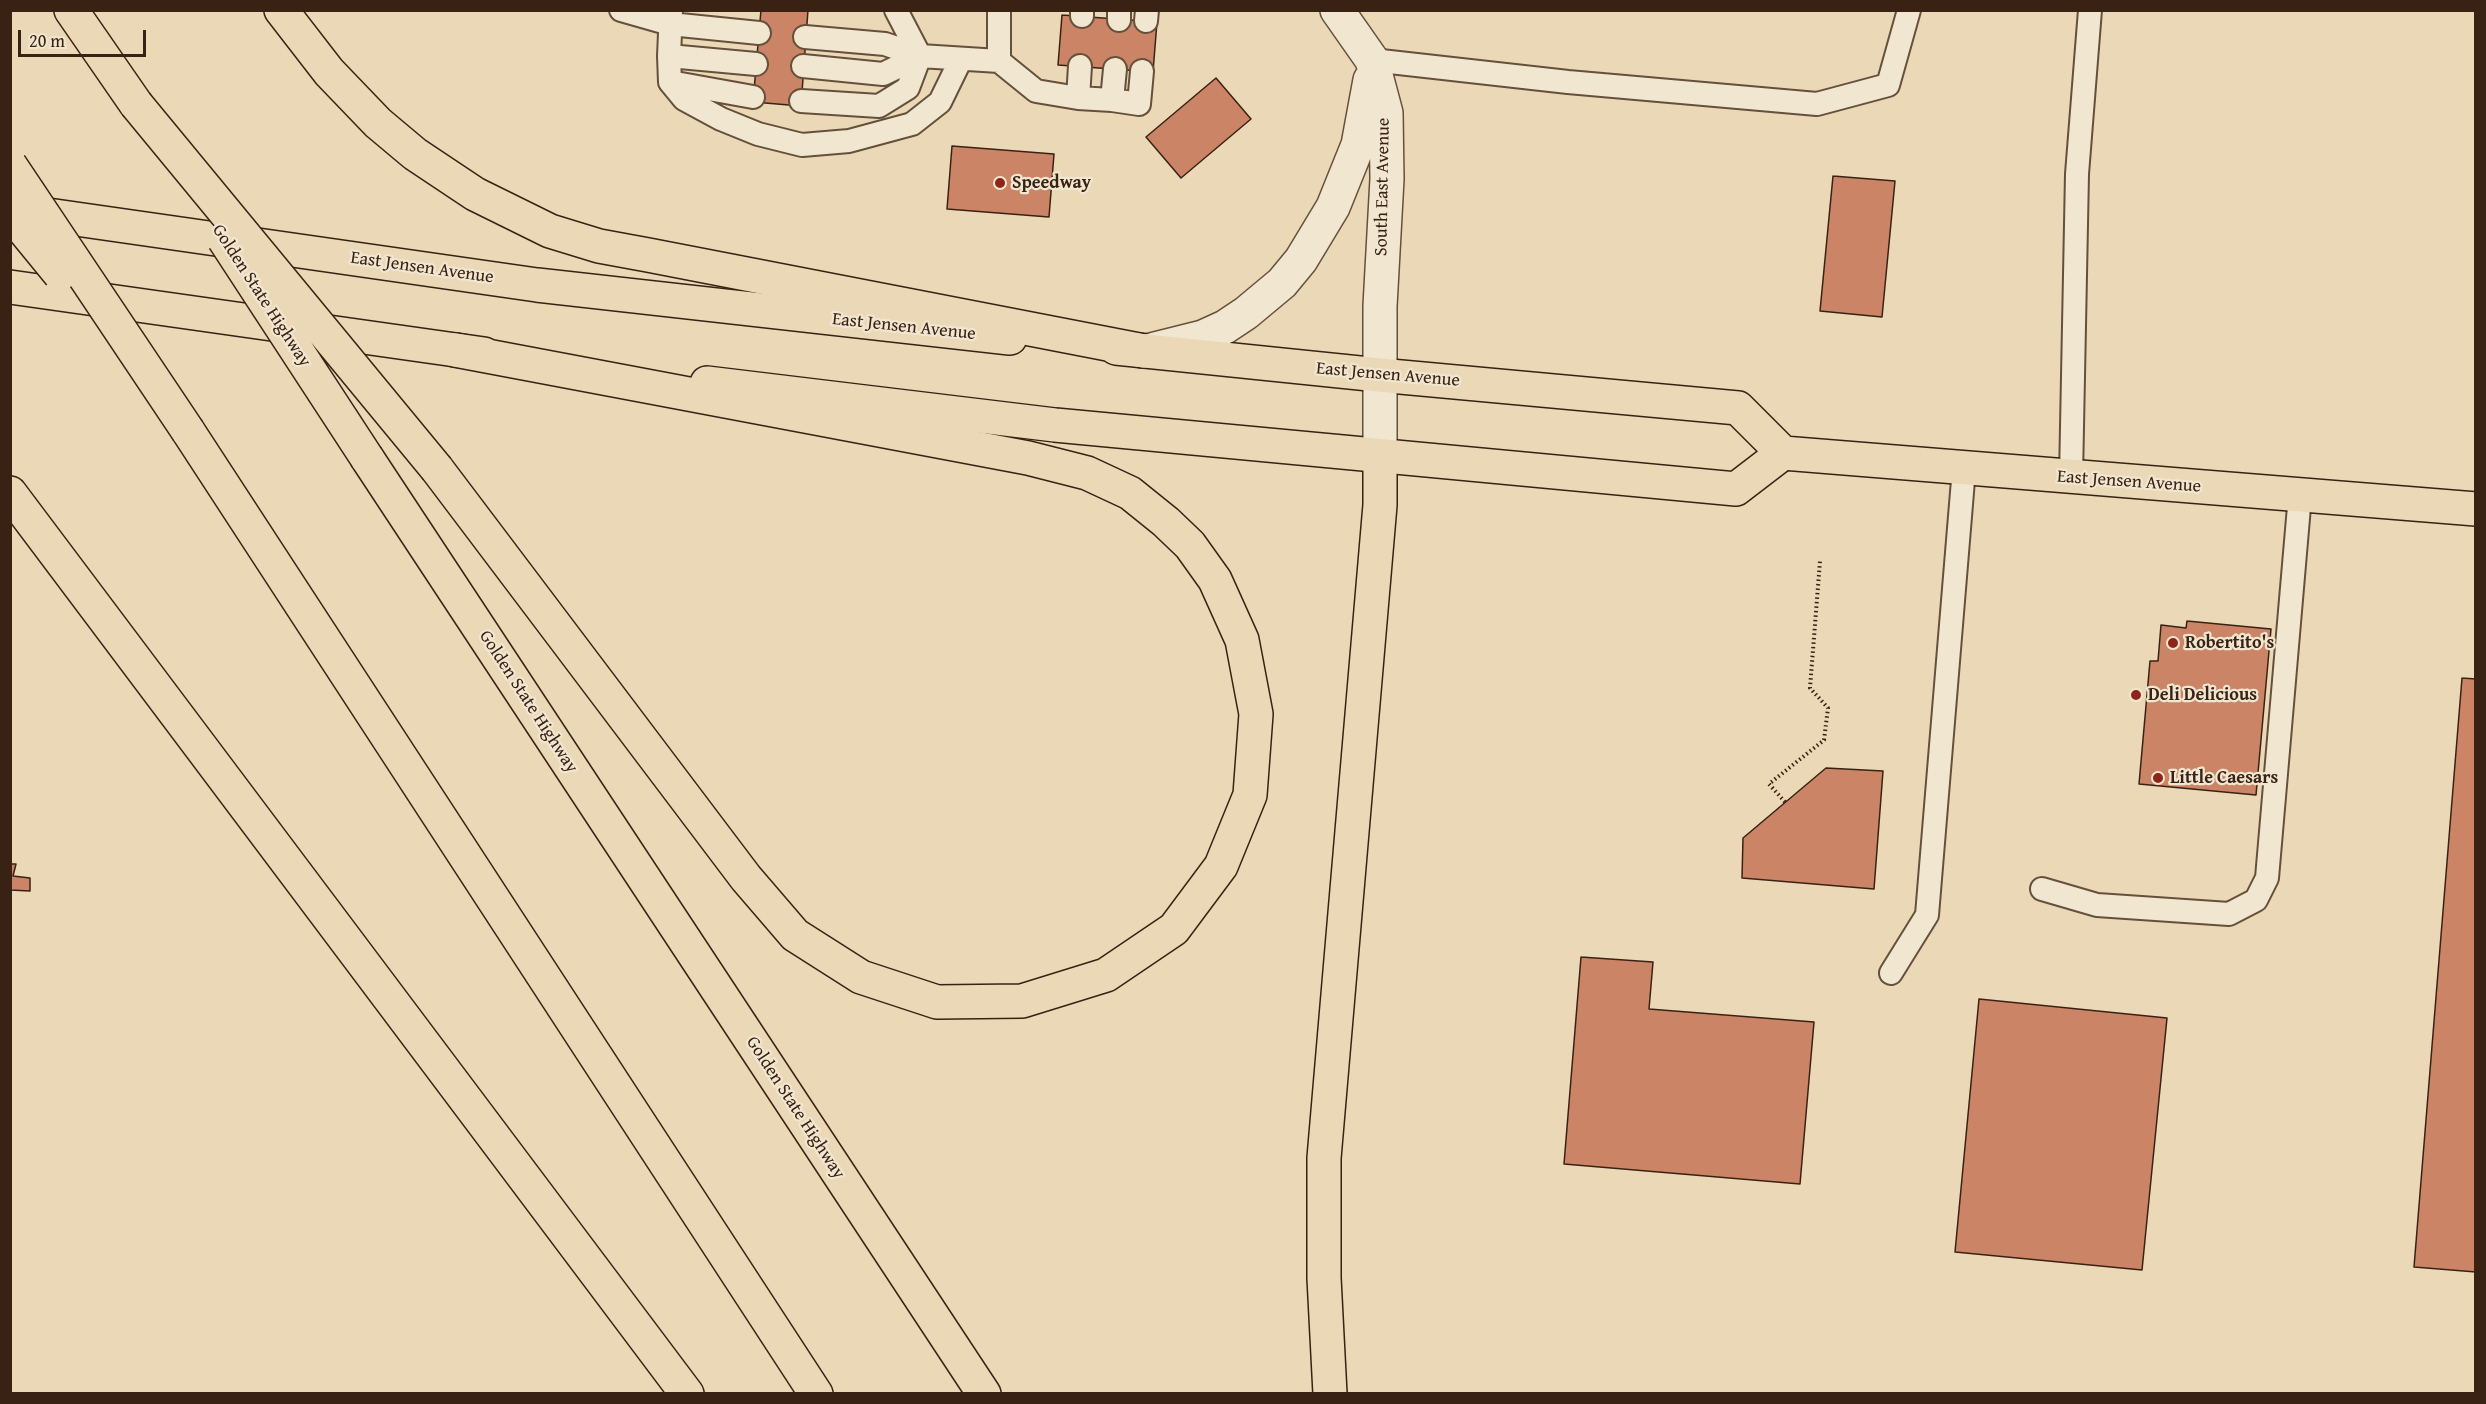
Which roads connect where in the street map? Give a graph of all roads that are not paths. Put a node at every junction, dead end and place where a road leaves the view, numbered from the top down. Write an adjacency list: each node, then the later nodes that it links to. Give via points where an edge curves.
1 (71, 10): 27 (main road, Golden State Highway)
2 (282, 10): 32 (main road, via 329,72 378,123 415,154 468,190 550,231 638,254)
3 (621, 10): 9 (lane)
4 (896, 10): 13 (lane)
5 (999, 10): 16 (lane)
6 (1337, 10): 15 (street, South East Avenue)
7 (1909, 10): 15 (lane, via 1888,85 1817,104)
8 (2090, 10): 38 (lane, via 2077,174)
9 (671, 17): 10 (lane); 12 (lane)
10 (759, 33)
11 (806, 37): 13 (lane, via 885,44)
12 (669, 56): 17 (lane); 22 (lane)
13 (920, 56): 14 (lane); 18 (lane, via 883,74); 26 (lane, via 908,88 879,106)
14 (961, 59): 16 (lane); 22 (lane, via 940,102 912,124 871,136 802,145 721,119 684,99)
15 (1372, 60): 32 (street, via 1358,145 1333,207 1301,260 1282,283 1225,327 1203,337); 33 (street, South East Avenue, via 1386,113 1387,157)
16 (999, 62): 24 (lane, via 1036,91)
17 (756, 64)
18 (803, 66)
19 (1080, 66): 24 (lane)
20 (1115, 69): 25 (lane)
21 (1142, 71): 25 (lane, via 1139,104)
22 (670, 82): 23 (lane)
23 (753, 97)
24 (1078, 98): 25 (lane)
25 (1112, 100)
26 (801, 101)
27 (136, 104): 31 (main road, bridge, via 437,469 746,878 795,935 861,977 937,1002 1022,1001 1106,975 1174,929 1221,866 1250,795 1256,714 1242,640 1215,580 1190,545 1130,493 1087,472 1028,458); 46 (main road, Golden State Highway, bridge)
28 (10, 165): 34 (main road, bridge)
29 (10, 211): 32 (main road, East Jensen Avenue, via 548,286 831,320); 34 (main road, bridge)
30 (10, 288): 31 (main road)
31 (455, 350): 36 (main road, via 850,402)
32 (1144, 351): 33 (main road, East Jensen Avenue)
33 (1379, 375): 35 (main road, East Jensen Avenue, via 1738,408); 36 (street, South East Avenue)
34 (188, 431): 45 (main road)
35 (1783, 453): 36 (main road, via 1736,489); 37 (main road, East Jensen Avenue)
36 (1380, 456): 47 (main road, via 1380,505 1324,1158 1324,1278)
37 (1964, 468): 38 (main road, East Jensen Avenue); 43 (lane, via 1927,915)
38 (2071, 477): 40 (main road, East Jensen Avenue)
39 (10, 493): 44 (main road)
40 (2300, 495): 41 (main road, East Jensen Avenue); 42 (lane, via 2267,878 2256,900 2229,914 2097,905)
41 (2475, 509)
42 (2042, 889)
43 (1891, 973)
44 (687, 1394)
45 (816, 1394)
46 (984, 1394)
47 (1330, 1394)

